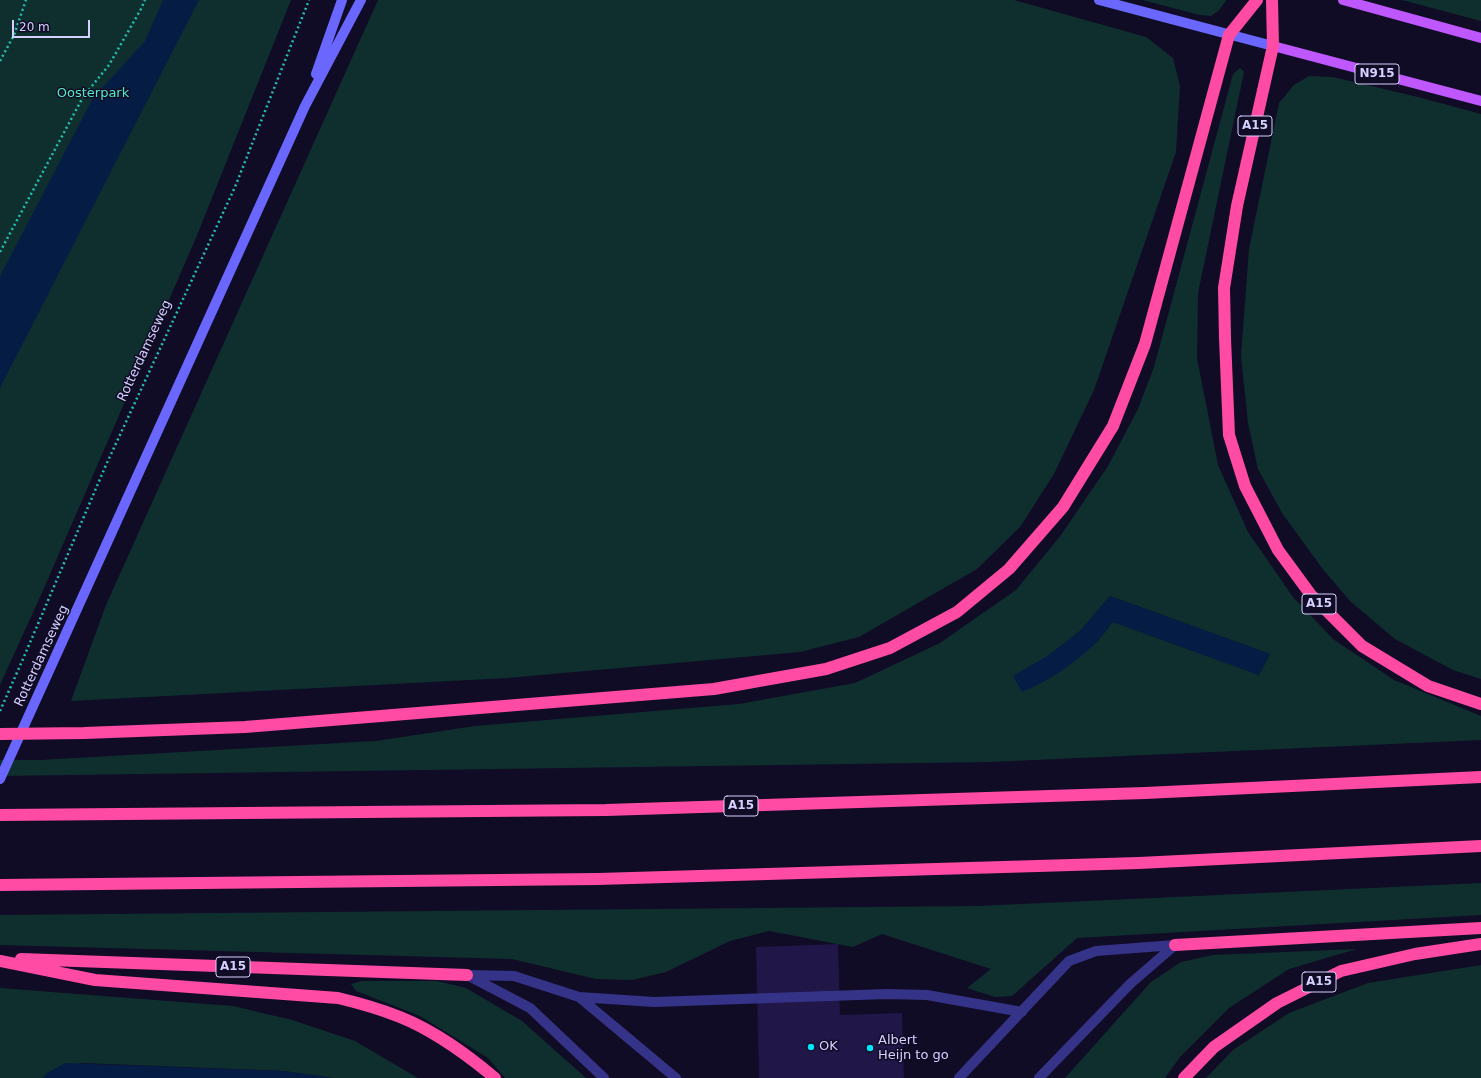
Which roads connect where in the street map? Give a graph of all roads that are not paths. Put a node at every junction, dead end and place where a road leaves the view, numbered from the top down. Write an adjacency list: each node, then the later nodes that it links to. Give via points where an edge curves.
1 (342, 0): 11 (main road, Rotterdamseweg)
2 (361, 0): 11 (main road, Rotterdamseweg)
3 (1099, 0): 7 (main road, N915)
4 (1257, 0): 7 (highway)
5 (1272, 0): 9 (highway, A15)
6 (1343, 0): 8 (main road)
7 (1229, 35): 9 (main road, N915); 13 (highway, via 1145,344 1113,426 1062,507 1009,569 956,612 890,648 826,669 714,689 246,727)
8 (1481, 38)
9 (1273, 46): 10 (main road, N915); 12 (highway, A15, via 1237,206 1224,288 1229,435 1245,486 1278,550 1310,595 1362,646 1428,686)
10 (1481, 101)
11 (305, 106): 15 (main road, Rotterdamseweg)
12 (1481, 704)
13 (0, 734)
14 (1481, 777): 16 (highway, A15, via 1137,793 606,810)
15 (0, 779)
16 (0, 815)
17 (1481, 846): 18 (highway, via 1131,863 598,879)
18 (0, 885)
19 (1481, 928): 21 (highway)
20 (1481, 944): 31 (highway, A15, via 1415,954 1341,971 1276,1003 1214,1047)
21 (1175, 945): 25 (lane, via 1096,951 1069,961); 30 (lane, via 1130,984)
22 (0, 960): 23 (highway, A15); 26 (highway, A15, via 95,980 338,998 368,1005 428,1030 464,1053)
23 (467, 975): 24 (lane, A15, via 514,976); 27 (lane, A15, via 530,1008)
24 (579, 997): 25 (lane, A15, via 654,1002 907,994 955,999); 28 (lane, A15)
25 (1022, 1012): 29 (lane)
26 (495, 1078)
27 (604, 1078)
28 (676, 1078)
29 (959, 1078)
30 (1039, 1078)
31 (1184, 1078)

